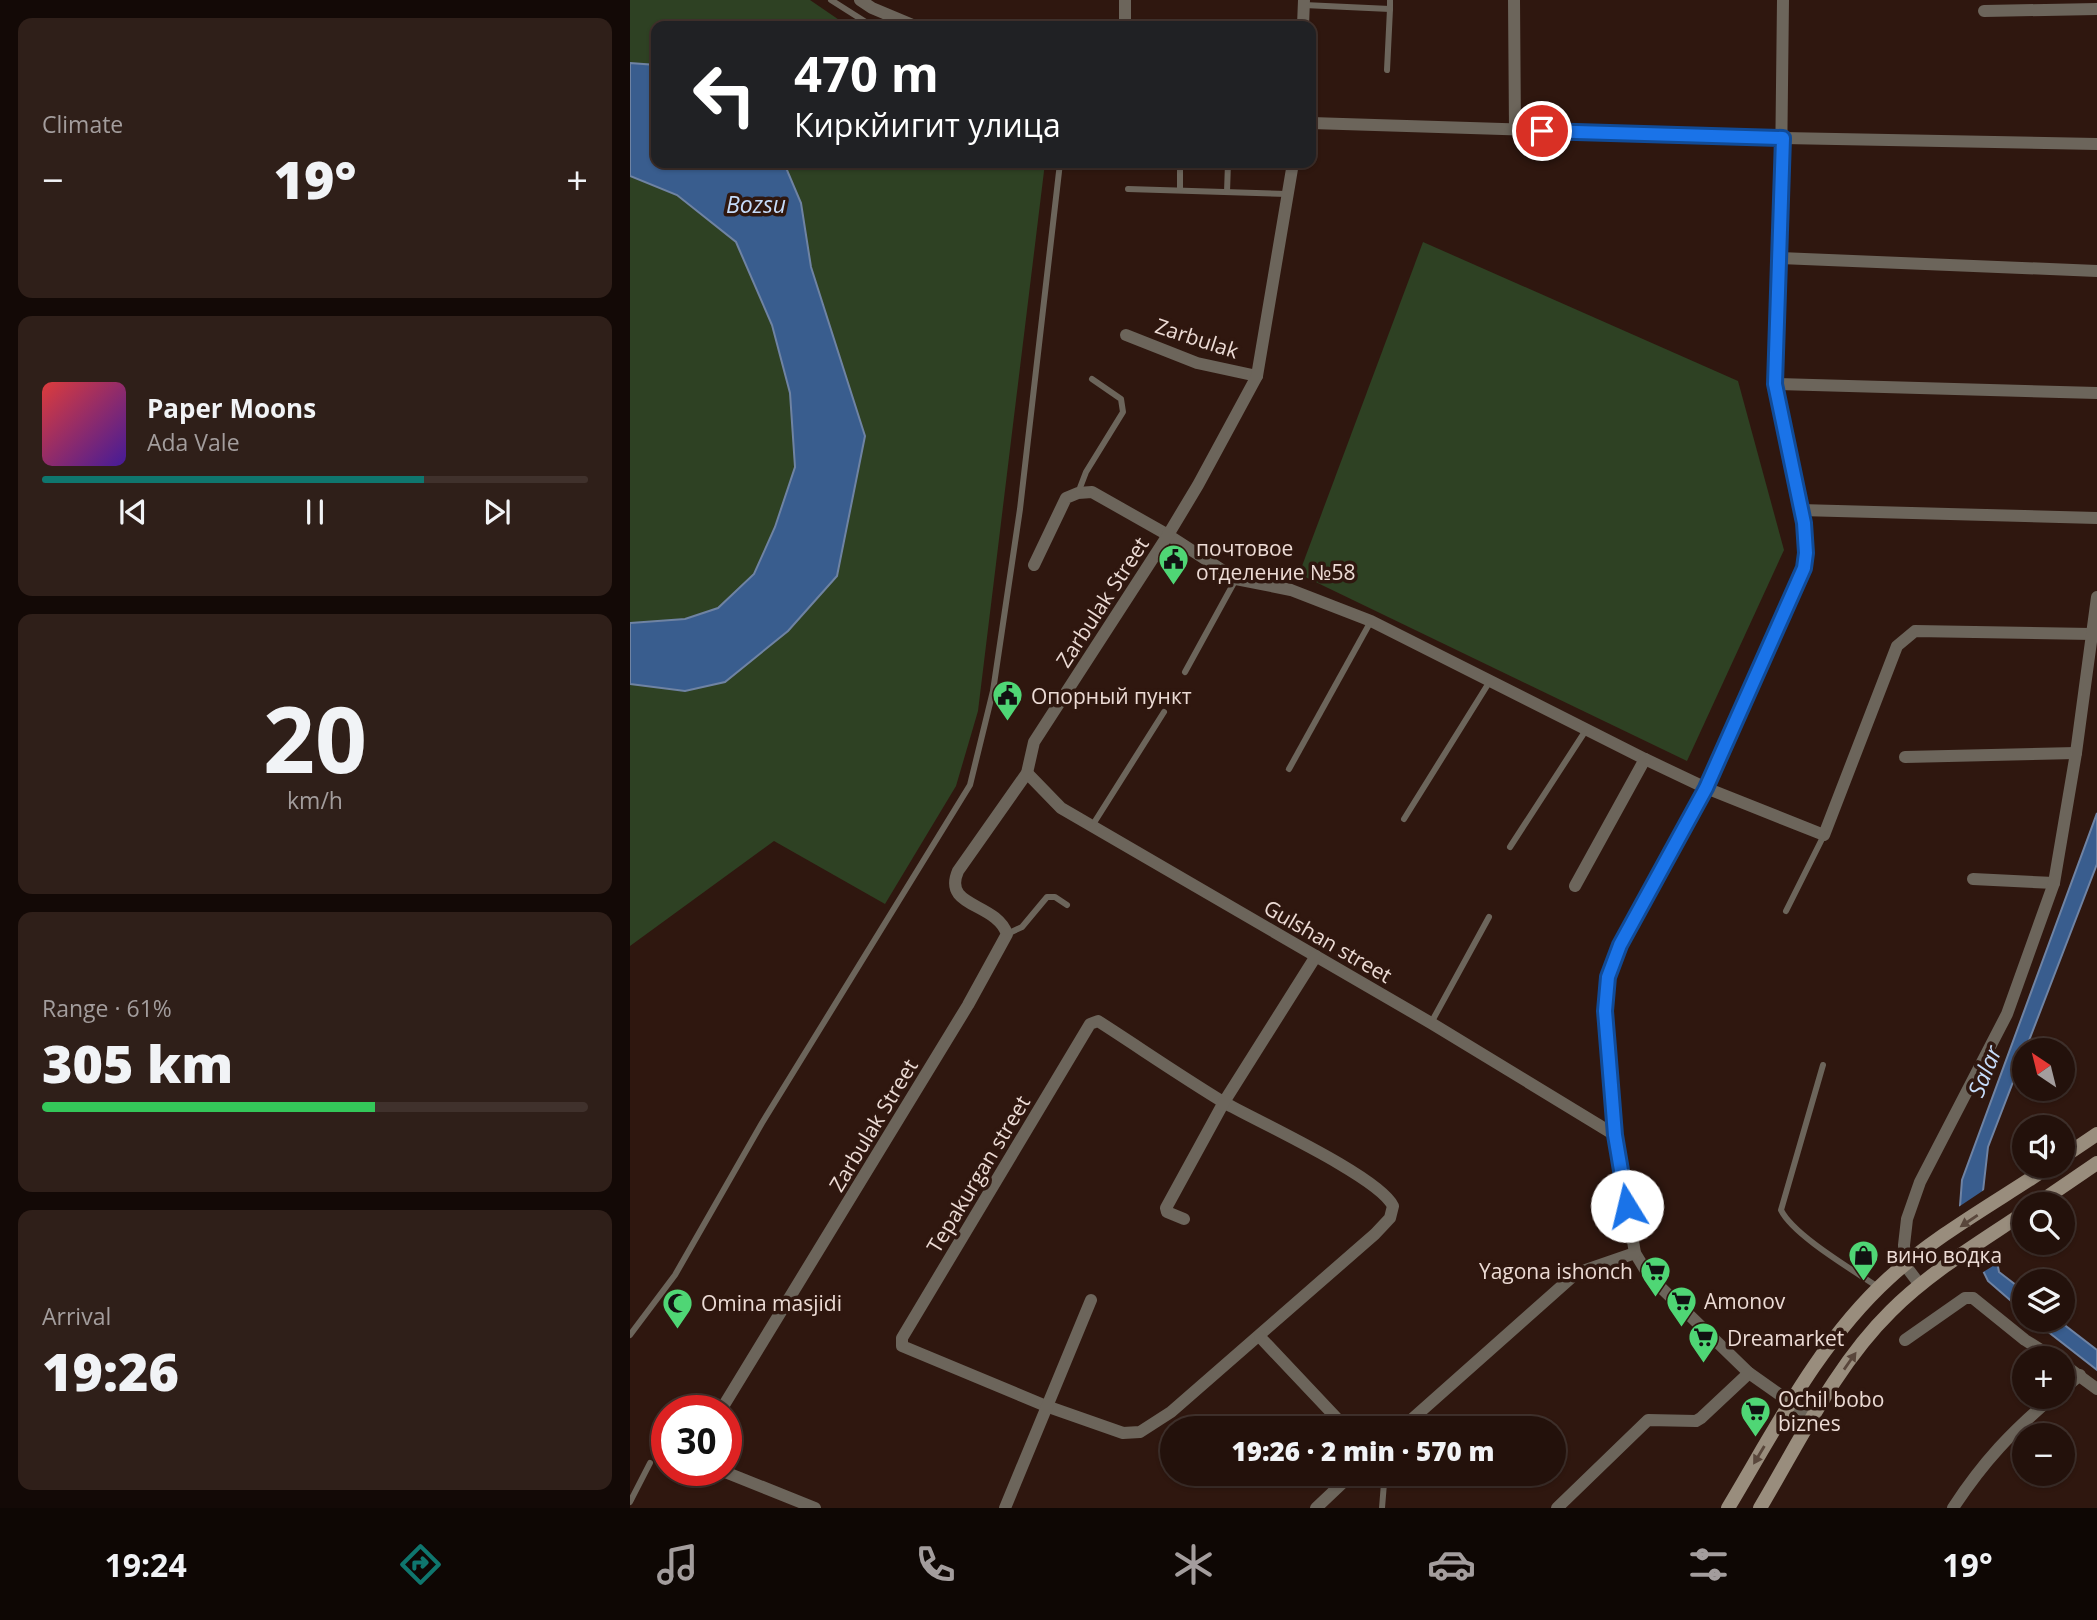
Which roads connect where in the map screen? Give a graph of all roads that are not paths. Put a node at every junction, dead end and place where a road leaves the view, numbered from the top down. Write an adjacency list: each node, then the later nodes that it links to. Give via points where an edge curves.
1 (831, 0): 12 (lane)
2 (860, 0): 8 (street)
3 (1125, 0): 14 (street)
4 (1390, 0): 9 (lane)
5 (1514, 0): 18 (street)
6 (1783, 0): 19 (street)
7 (1304, 3): 9 (lane); 15 (street)
8 (874, 4): 13 (street)
9 (1390, 9): 16 (lane)
10 (2097, 9): 11 (street)
11 (1984, 11)
12 (864, 21)
13 (906, 21)
14 (1125, 21)
15 (1303, 21)
16 (1387, 71)
17 (1316, 123): 18 (street)
18 (1515, 131): 19 (street)
19 (1783, 138): 20 (street); 29 (street)
20 (2097, 144)
21 (1059, 168): 83 (lane, via 1020,509 993,691 970,785 762,1123 675,1275)
22 (1180, 168): 26 (lane)
23 (1228, 168): 27 (lane)
24 (1292, 168): 28 (street, Zarbulak Street)
25 (1128, 189): 26 (lane)
26 (1180, 190): 27 (lane)
27 (1227, 192): 28 (lane)
28 (1287, 194): 32 (street, Zarbulak Street)
29 (1780, 258): 30 (street); 34 (street)
30 (2097, 271)
31 (1126, 335): 32 (street, Zarbulak, via 1197,363)
32 (1257, 376): 39 (street, Zarbulak Street)
33 (1092, 379): 36 (lane, via 1121,399 1123,412)
34 (1775, 384): 35 (street); 37 (street)
35 (2097, 393)
36 (1077, 493): 39 (street, via 1092,492); 40 (street, via 1066,498)
37 (1800, 510): 38 (street); 54 (street, via 1806,538 1804,568)
38 (2097, 518)
39 (1168, 534): 41 (street); 53 (street, Zarbulak Street, via 1034,742)
40 (1034, 565)
41 (1236, 579): 43 (street, via 1291,590); 45 (lane)
42 (2097, 597): 44 (street)
43 (1371, 621): 46 (street); 52 (lane)
44 (2092, 634): 49 (street); 57 (street, via 1915,631 1897,646)
45 (1185, 672)
46 (1490, 681): 48 (street); 55 (lane)
47 (1164, 712): 56 (lane)
48 (1586, 730): 51 (street); 58 (lane)
49 (2076, 754): 50 (street); 60 (street)
50 (1905, 757)
51 (1645, 759): 54 (street); 61 (street)
52 (1289, 769)
53 (1027, 773): 56 (street, Gulshan street, via 1061,808); 65 (street, Zarbulak Street, via 953,882 961,897 994,915)
54 (1706, 788): 57 (street); 71 (street, via 1620,945 1608,977 1605,1011)
55 (1404, 819)
56 (1092, 826): 66 (street, Gulshan street)
57 (1824, 835): 63 (lane)
58 (1510, 847)
59 (1973, 878): 60 (street)
60 (2054, 883): 79 (street, via 2007,1014 1920,1182 1907,1219)
61 (1575, 886)
62 (1067, 905): 65 (lane, via 1046,897 1022,927)
63 (1786, 911)
64 (1489, 917): 67 (lane)
65 (1007, 934): 92 (street, Zarbulak Street)
66 (1316, 956): 67 (street, Gulshan street); 69 (street)
67 (1431, 1023): 71 (street, Gulshan street)
68 (1824, 1065): 81 (lane, via 1781,1210 1785,1219 1812,1241)
69 (1224, 1102): 76 (street, via 1166,1208); 84 (street, via 1349,1170 1389,1198 1393,1206 1390,1218 1376,1234); 94 (street, Tepakurgan street, via 1098,1021 1090,1024 902,1338 902,1346)
70 (2097, 1134): 72 (main road)
71 (1615, 1135): 78 (street)
72 (2075, 1149)
73 (2097, 1163): 75 (main road)
74 (2033, 1178): 79 (main road, one-way to 79)
75 (2054, 1192)
76 (1184, 1219)
77 (2012, 1220): 80 (main road)
78 (1634, 1253): 88 (street, via 1649,1276); 97 (street, via 1572,1277)
79 (1905, 1265): 80 (street); 81 (main road)
80 (1920, 1285): 98 (main road, one-way to 80, via 1864,1340)
81 (1880, 1288): 93 (main road, via 1835,1338)
82 (1091, 1300): 94 (street)
83 (630, 1335)
84 (1260, 1336): 94 (street, via 1171,1412 1140,1432 1123,1433); 96 (street)
85 (1906, 1340): 86 (street, via 1965,1298 1973,1298)
86 (2035, 1346)
87 (2075, 1372): 89 (street)
88 (1749, 1373): 93 (street); 108 (street, via 1701,1419 1648,1420)
89 (2080, 1375): 90 (street); 91 (street)
90 (2075, 1379)
91 (2097, 1389)
92 (730, 1395)
93 (1791, 1401): 98 (street); 109 (main road, one-way to 109)
94 (1046, 1406): 105 (street)
95 (2039, 1409): 111 (street, via 1975,1473)
96 (1335, 1416)
97 (1416, 1416)
98 (1813, 1418): 110 (main road)
99 (650, 1463): 103 (lane)
100 (742, 1479): 104 (street)
101 (1339, 1486): 106 (street)
102 (1384, 1486): 107 (lane)
103 (630, 1502)
104 (815, 1508)
105 (1005, 1508)
106 (1316, 1508)
107 (1382, 1508)
108 (1557, 1508)
109 (1728, 1508)
110 (1760, 1508)
111 (1952, 1508)

